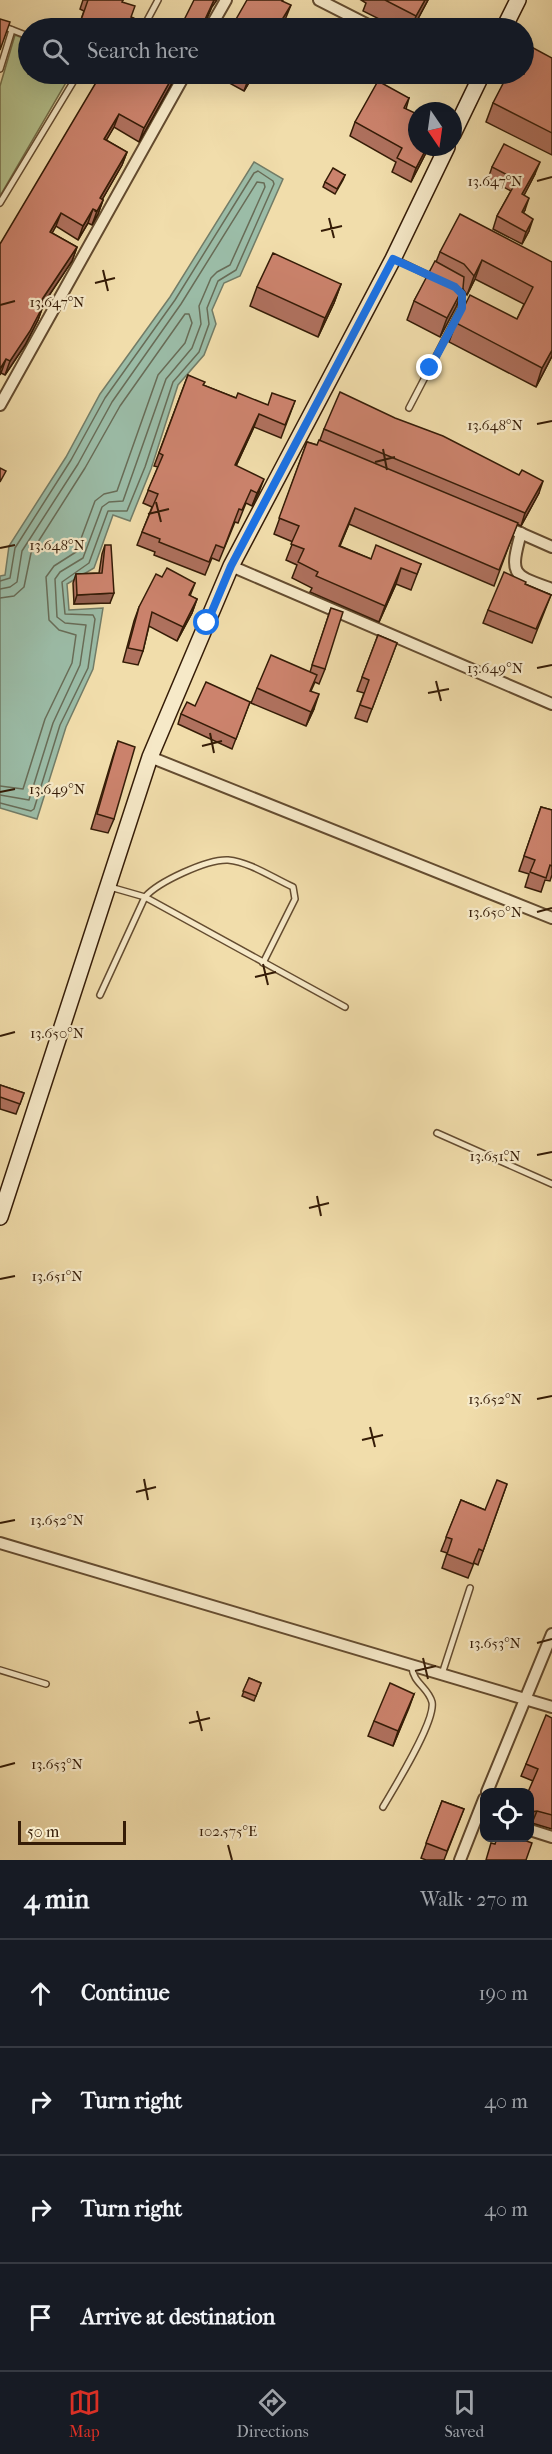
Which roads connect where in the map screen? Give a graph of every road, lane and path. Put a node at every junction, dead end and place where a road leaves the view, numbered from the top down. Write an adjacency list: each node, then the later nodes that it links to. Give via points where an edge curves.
1 (158, 0): 5 (lane)
2 (226, 0): 6 (street)
3 (319, 0): 7 (street)
4 (518, 0): 8 (street)
5 (149, 18)
6 (216, 18)
7 (355, 18)
8 (509, 18)
9 (0, 25): 10 (lane)
10 (12, 30): 11 (lane); 12 (lane)
11 (18, 32)
12 (0, 69)
13 (72, 84): 18 (lane)
14 (179, 84): 22 (street)
15 (477, 84): 16 (street)
16 (462, 115)
17 (443, 156): 19 (street)
18 (0, 202)
19 (393, 259): 20 (lane); 27 (street, via 302,442)
20 (434, 278)
21 (455, 287): 23 (lane, via 462,294 462,308)
22 (0, 405)
23 (409, 408)
24 (489, 520): 25 (street)
25 (521, 533): 26 (street); 28 (street, via 516,571 521,577)
26 (552, 547)
27 (231, 566): 29 (street); 30 (street)
28 (552, 589)
29 (552, 704)
30 (150, 757): 31 (street); 33 (street)
31 (109, 886): 32 (lane); 39 (street)
32 (145, 897): 34 (lane); 34 (lane, via 173,878 228,860 292,887 295,899); 35 (lane)
33 (552, 918)
34 (263, 963): 36 (lane)
35 (100, 995)
36 (345, 1007)
37 (437, 1133): 38 (lane)
38 (552, 1184)
39 (0, 1218)
40 (0, 1543): 43 (street)
41 (470, 1588): 45 (lane)
42 (552, 1634): 47 (street)
43 (412, 1665): 45 (street); 50 (lane, via 413,1678 430,1699 432,1712)
44 (0, 1670): 46 (lane)
45 (442, 1674): 47 (street)
46 (46, 1684)
47 (527, 1700): 48 (street); 49 (street)
48 (552, 1707)
49 (489, 1788)
50 (383, 1808)
51 (480, 1817): 54 (street)
52 (534, 1831): 53 (street)
53 (552, 1837)
54 (460, 1860)

